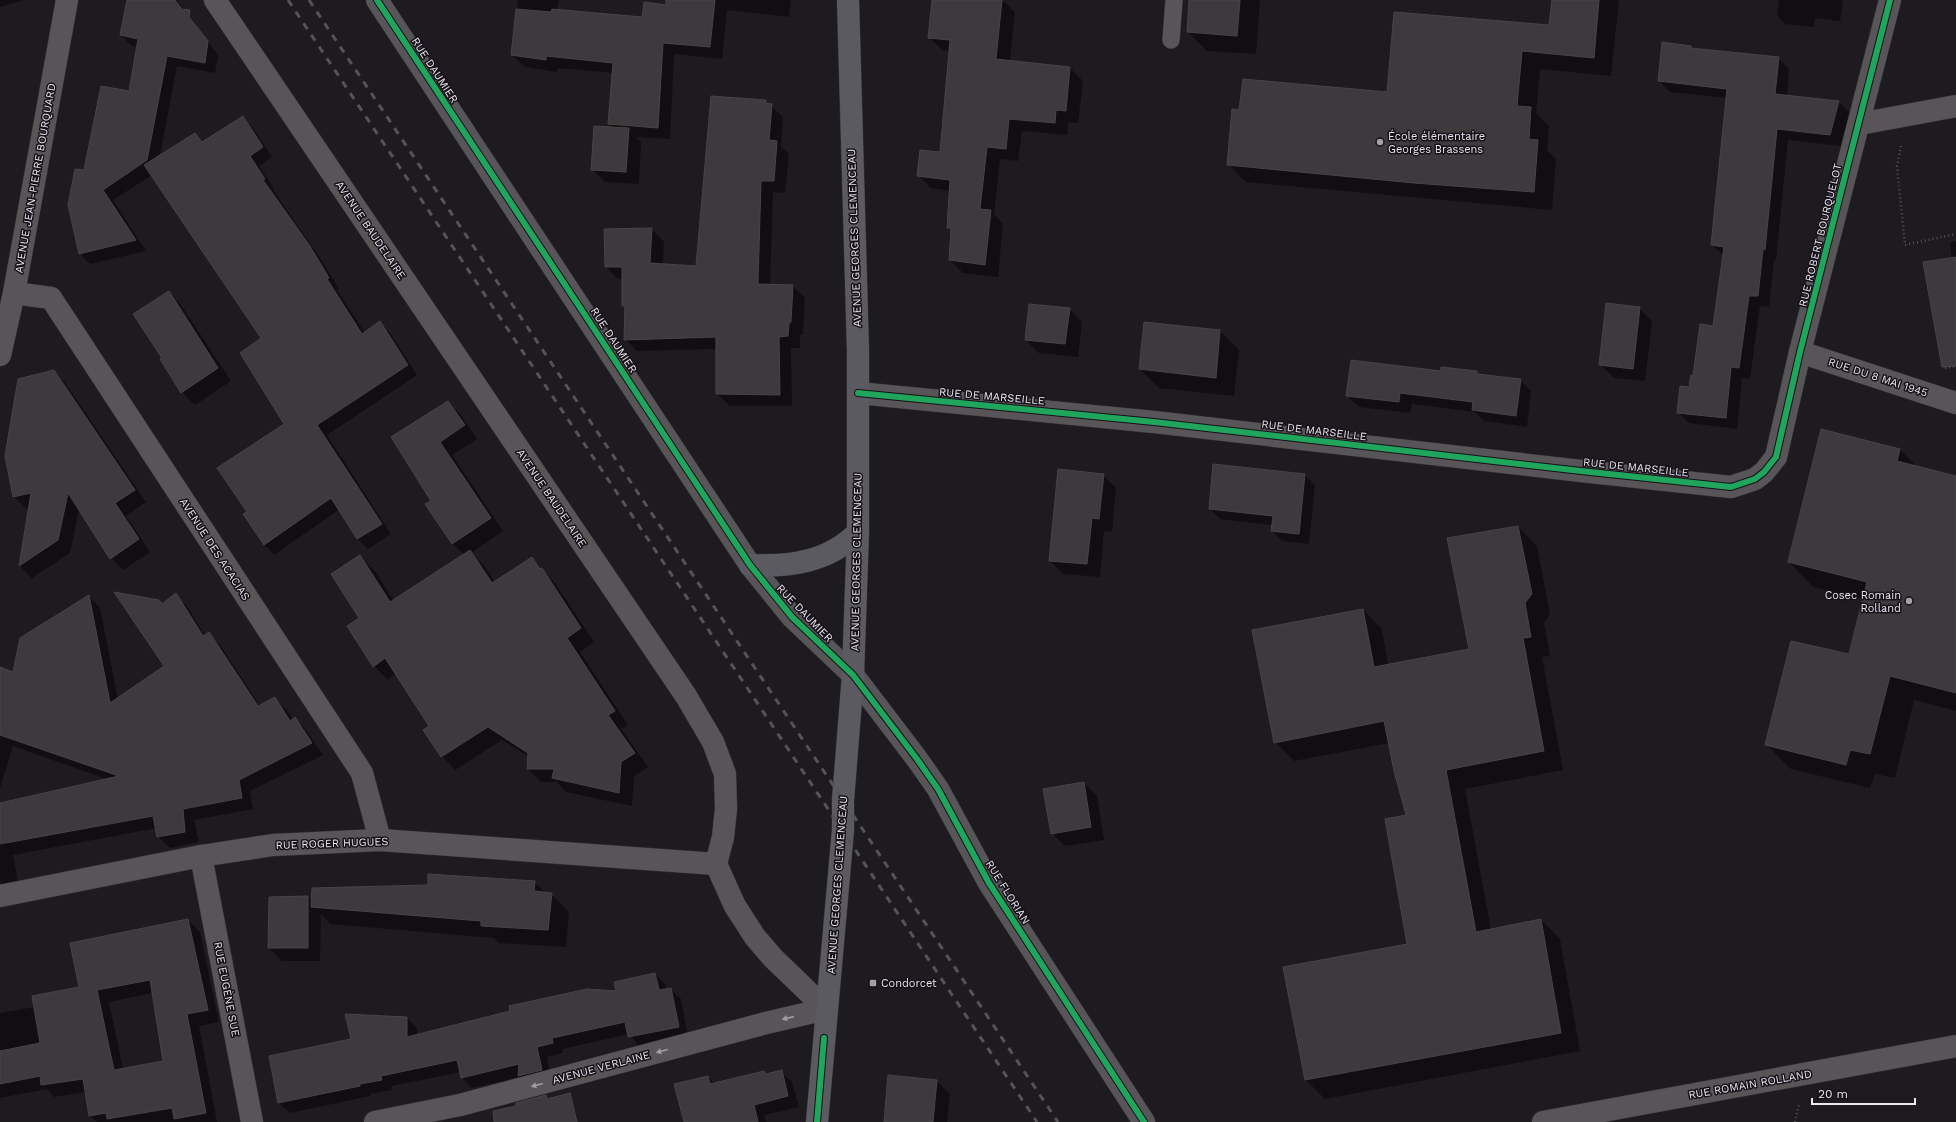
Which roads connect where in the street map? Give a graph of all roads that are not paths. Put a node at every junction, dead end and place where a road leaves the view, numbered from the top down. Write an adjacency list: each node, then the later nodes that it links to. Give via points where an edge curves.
1 (67, 0): 10 (street, AVENUE JEAN-PIERRE BOURQUARD)
2 (215, 0): 21 (street, AVENUE BAUDELAIRE, via 682,689 713,742 725,774 726,808 723,837)
3 (377, 0): 17 (street, RUE DAUMIER)
4 (848, 0): 13 (main road, AVENUE GEORGES CLEMENCEAU)
5 (1174, 0): 7 (lane)
6 (1890, 0): 9 (street, RUE ROBERT BOURQUELOT)
7 (1171, 40)
8 (1956, 106): 9 (street)
9 (1859, 124): 11 (street, RUE ROBERT BOURQUELOT)
10 (7, 295): 12 (street, AVENUE JEAN-PIERRE BOURQUARD); 19 (street, AVENUE DES ACACIAS, via 51,298 362,773)
11 (1800, 352): 14 (street, RUE DU 8 MAI 1945); 15 (street, RUE ROBERT BOURQUELOT, via 1776,457)
12 (0, 355)
13 (858, 394): 15 (street, RUE DE MARSEILLE, via 1154,422 1731,487 1755,479); 16 (main road, AVENUE GEORGES CLEMENCEAU)
14 (1956, 403)
15 (1764, 472)
16 (858, 532): 17 (main road, via 829,554 816,558 778,566); 18 (main road, AVENUE GEORGES CLEMENCEAU)
17 (750, 565): 18 (street, RUE DAUMIER, via 792,617)
18 (853, 675): 23 (main road, AVENUE GEORGES CLEMENCEAU, via 843,830); 29 (street, RUE FLORIAN, via 938,789 989,883)
19 (380, 840): 20 (street, RUE ROGER HUGUES, via 273,845); 21 (street, RUE ROGER HUGUES)
20 (201, 856): 22 (street, RUE ROGER HUGUES); 26 (street, RUE EUGÈNE SUE)
21 (716, 864): 23 (street, via 735,906 755,937)
22 (0, 896)
23 (826, 1009): 25 (street, AVENUE VERLAINE, one-way to 25, via 460,1105); 28 (main road, AVENUE GEORGES CLEMENCEAU)
24 (1956, 1046): 30 (street, RUE ROMAIN ROLLAND)
25 (431, 1116): 27 (street, AVENUE VERLAINE)
26 (252, 1122)
27 (375, 1122)
28 (817, 1122)
29 (1144, 1122)
30 (1544, 1122)

